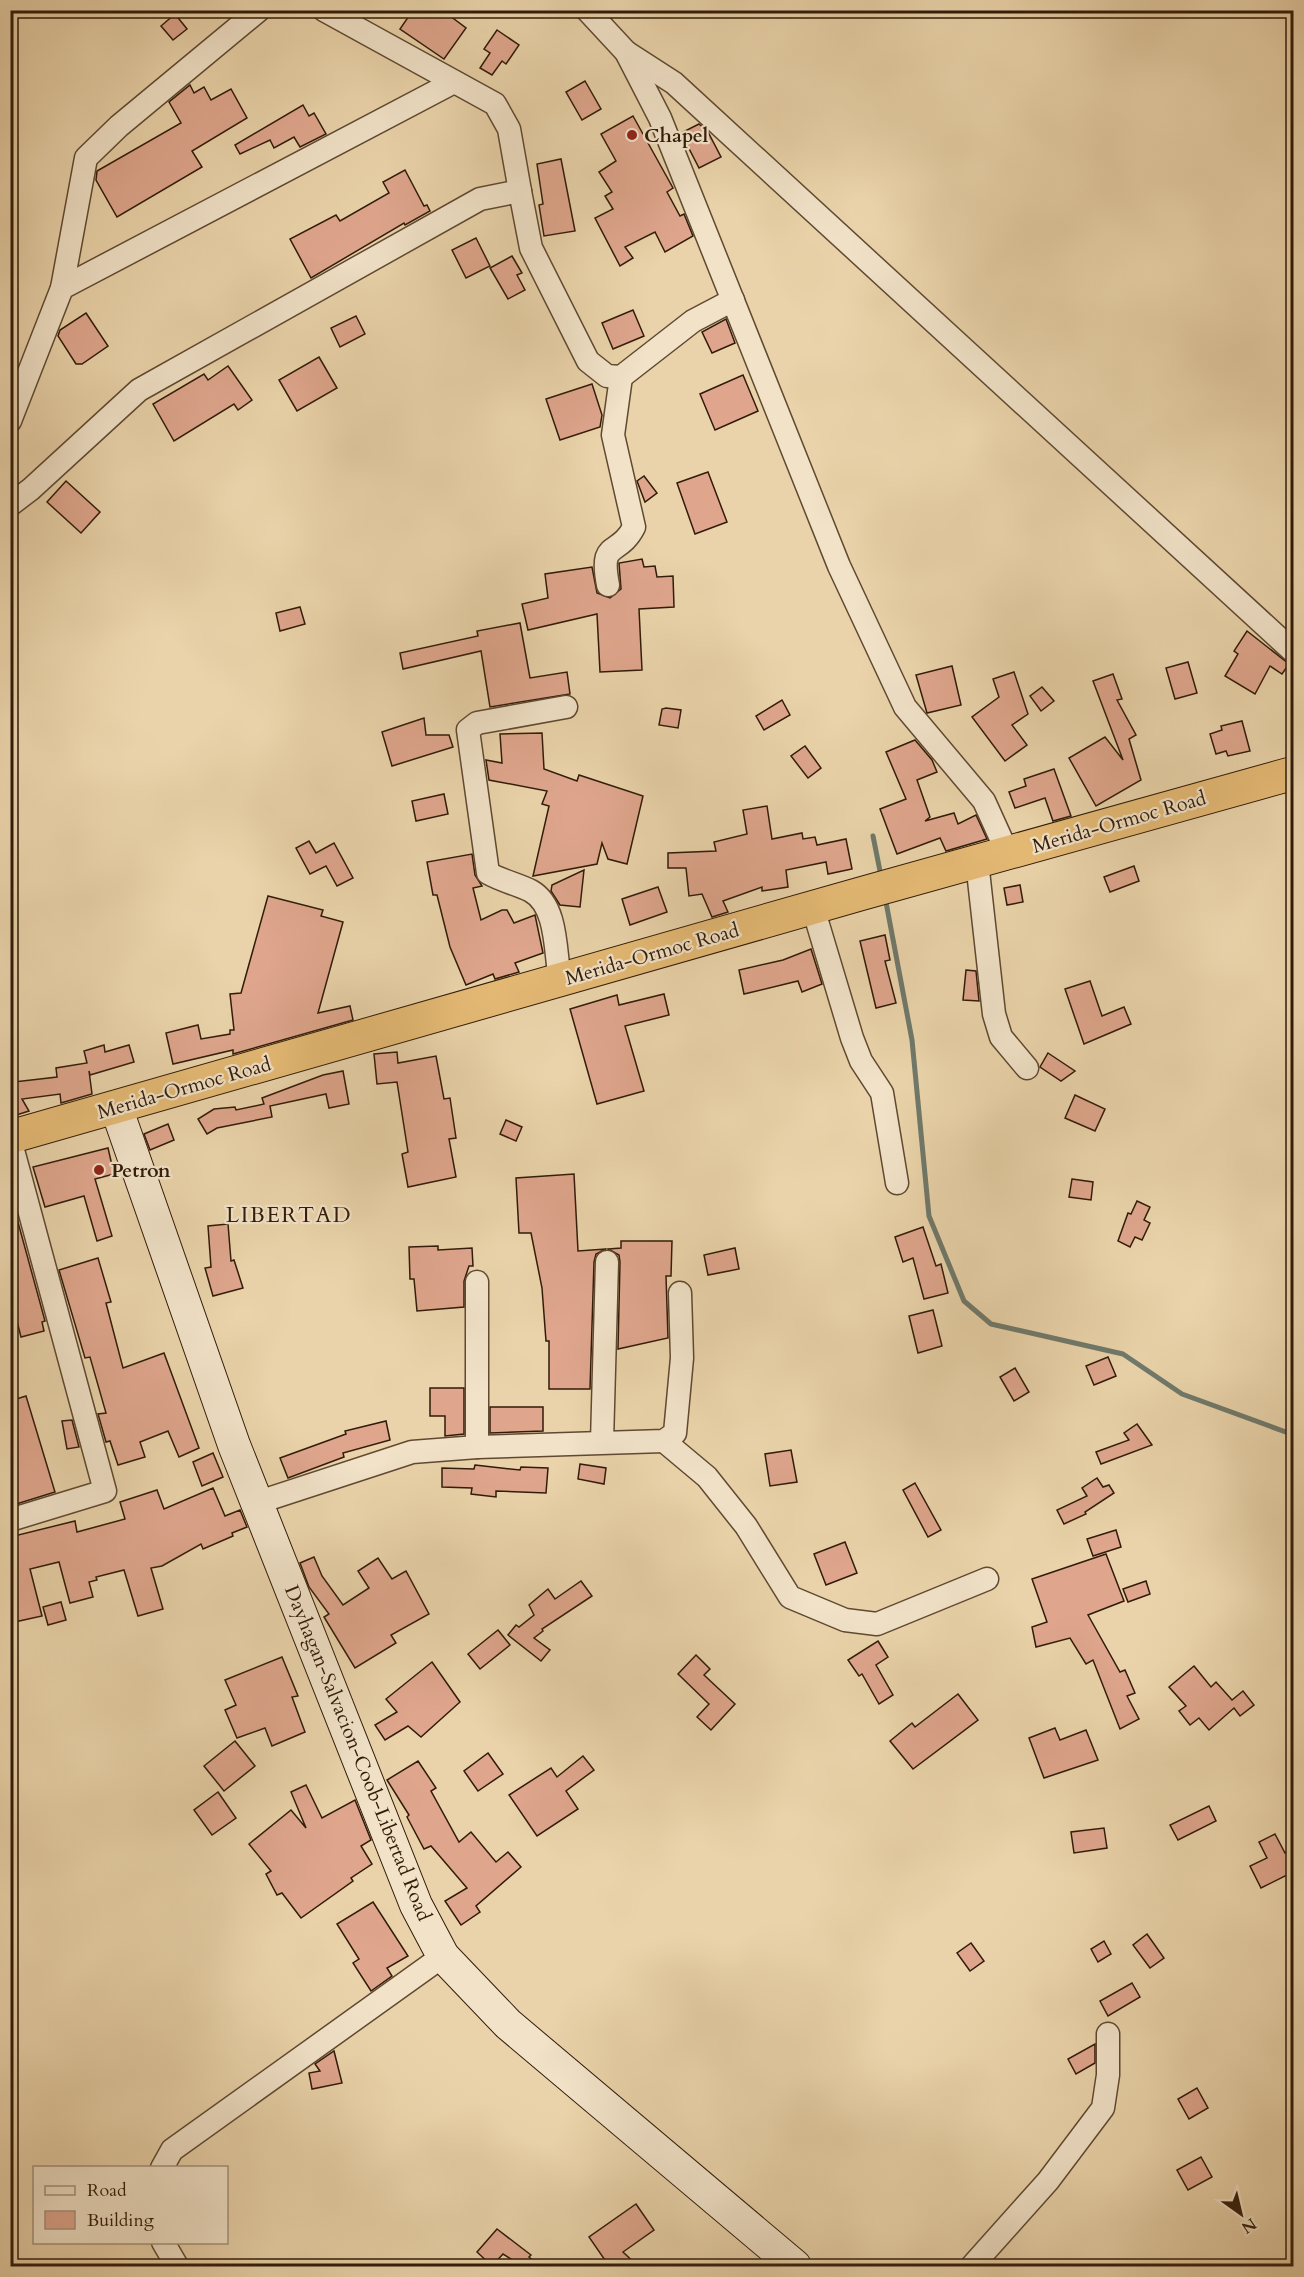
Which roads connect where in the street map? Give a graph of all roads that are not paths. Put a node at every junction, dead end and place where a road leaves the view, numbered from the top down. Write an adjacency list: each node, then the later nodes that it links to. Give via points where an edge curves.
1 (259, 10): 7 (street, via 86,158)
2 (324, 10): 5 (street)
3 (587, 10): 4 (street)
4 (626, 52): 8 (street, via 660,118); 13 (street, via 674,82)
5 (454, 82): 6 (street, via 495,104 509,129); 7 (street)
6 (520, 192): 9 (street, via 531,248 588,361 607,376); 11 (street, via 480,199 172,369 139,390)
7 (62, 288): 10 (street)
8 (733, 300): 9 (street, via 693,321); 16 (street, via 839,566 905,707 984,801)
9 (621, 377): 12 (street, via 613,435 634,527 629,537 606,554)
10 (10, 421)
11 (10, 505)
12 (608, 585)
13 (1293, 652)
14 (566, 707): 18 (street, via 477,723 468,730 488,873 543,900)
15 (1293, 774): 16 (highway, Merida-Ormoc Road)
16 (993, 858): 17 (highway, Merida-Ormoc Road); 19 (street, via 994,1014 1001,1037)
17 (813, 908): 18 (highway, Merida-Ormoc Road); 22 (street, via 852,1038 882,1093)
18 (560, 981): 20 (highway, Merida-Ormoc Road)
19 (1027, 1068)
20 (116, 1107): 21 (highway, Merida-Ormoc Road); 29 (main road, Dayhagan-Salvacion-Coob-Libertad Road)
21 (10, 1138): 30 (street, via 105,1491)
22 (897, 1183)
23 (607, 1262): 27 (street)
24 (477, 1282): 28 (street)
25 (680, 1293): 26 (street, via 682,1358 675,1433)
26 (664, 1441): 27 (street); 31 (street, via 707,1478 746,1526 790,1597 836,1616 877,1624)
27 (602, 1442): 28 (street)
28 (477, 1447): 29 (street, via 412,1452)
29 (256, 1503): 32 (main road, Dayhagan-Salvacion-Coob-Libertad Road, via 416,1905)
30 (10, 1520)
31 (987, 1579)
32 (443, 1956): 34 (street, via 172,2150); 37 (main road, Dayhagan-Salvacion-Coob-Libertad Road, via 508,2024)
33 (1108, 2034): 38 (street, via 1108,2075 1102,2108 1048,2181)
34 (163, 2166)
35 (164, 2244): 36 (street)
36 (177, 2266)
37 (795, 2266)
38 (972, 2266)

